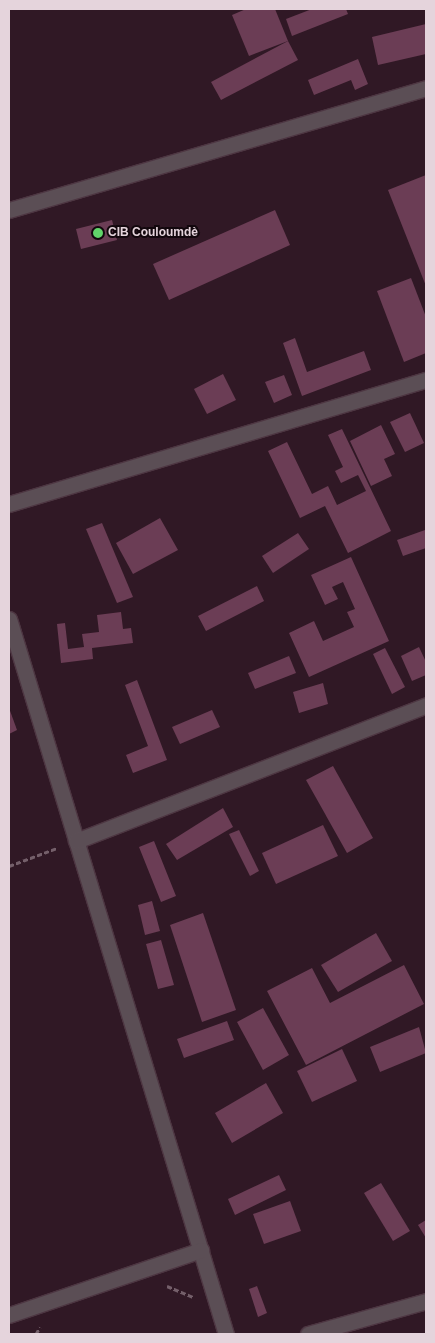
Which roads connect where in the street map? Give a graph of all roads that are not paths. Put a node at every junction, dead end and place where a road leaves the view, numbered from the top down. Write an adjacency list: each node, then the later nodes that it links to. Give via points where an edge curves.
1 (426, 88): 2 (street)
2 (9, 210)
3 (426, 380): 4 (street)
4 (9, 504)
5 (9, 619): 7 (street)
6 (426, 705): 7 (street)
7 (76, 841): 8 (street)
8 (201, 1250): 10 (street); 11 (street)
9 (426, 1301): 12 (street)
10 (9, 1315)
11 (226, 1334)
12 (308, 1334)

